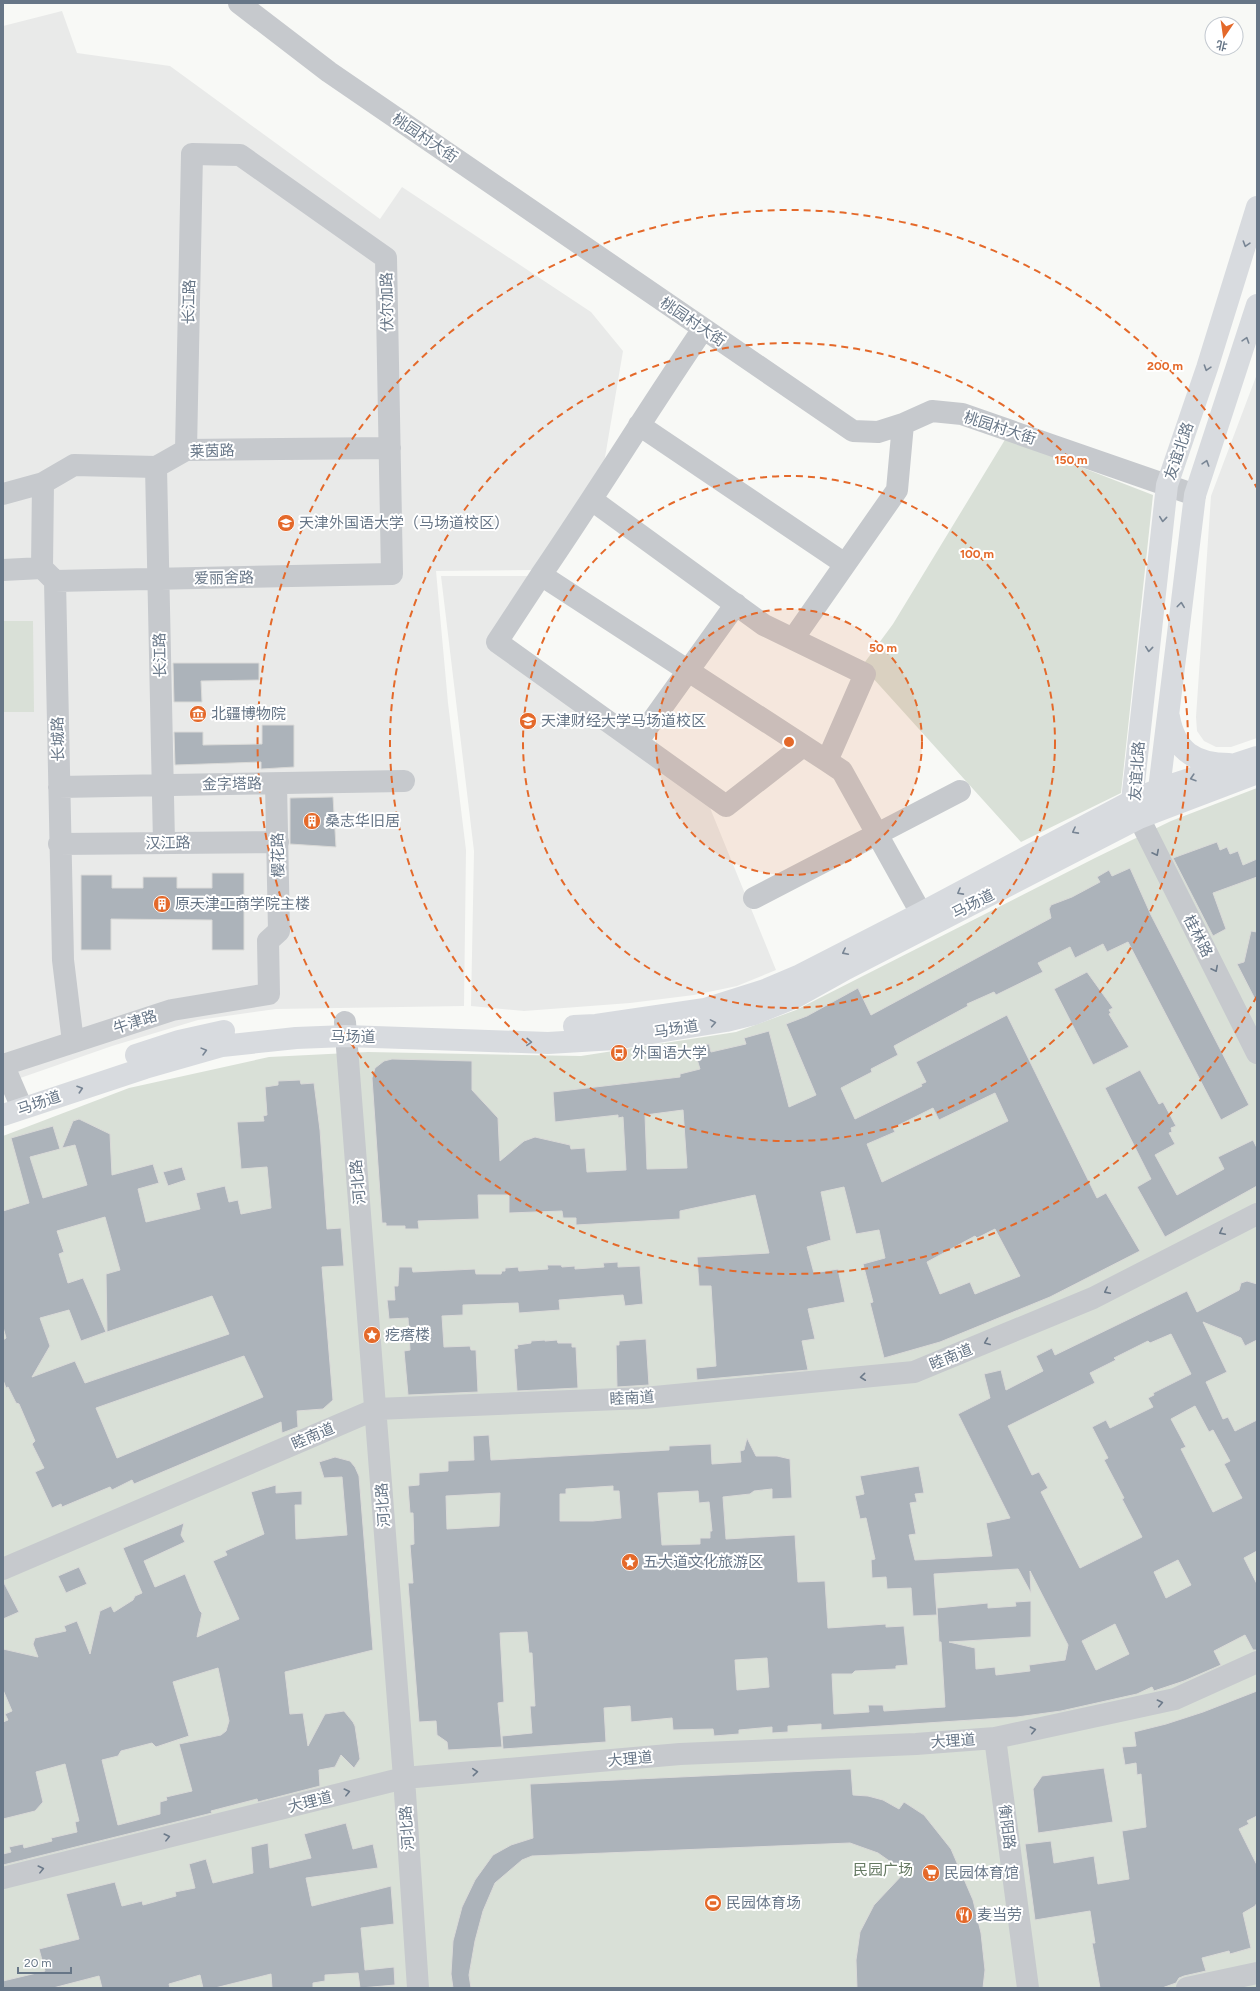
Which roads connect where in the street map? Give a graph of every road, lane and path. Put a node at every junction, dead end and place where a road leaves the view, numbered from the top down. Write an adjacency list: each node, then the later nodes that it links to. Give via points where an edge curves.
1 (239, 3): 5 (street, 桃园村大街, via 329,72)
2 (192, 154): 8 (street, 伏尔加路, via 240,155 386,258); 9 (street, 长江路)
3 (1257, 207): 12 (main road, 友谊北路, one-way to 12, via 1207,368)
4 (1257, 305): 14 (main road, 友谊北路, one-way to 4)
5 (704, 329): 6 (street, 桃园村大街, via 853,431 878,432); 7 (street)
6 (903, 424): 12 (street, 桃园村大街, via 932,411 962,414); 16 (street, via 897,490)
7 (639, 425): 15 (street); 16 (street)
8 (390, 448): 9 (street, 莱茵路); 18 (street, 伏尔加路)
9 (186, 450): 10 (street, 莱茵路)
10 (156, 467): 11 (street, via 74,465); 21 (street, 长江路)
11 (43, 482): 13 (street); 20 (street, 长城路)
12 (1167, 485): 14 (street, 桃园村大街); 36 (main road, 友谊北路, one-way to 36)
13 (3, 494)
14 (1195, 495): 25 (main road, 友谊北路, one-way to 14)
15 (592, 500): 19 (street); 22 (street)
16 (845, 564): 23 (street)
17 (3, 570): 20 (street, 爱丽舍路)
18 (392, 574): 21 (street, 爱丽舍路)
19 (541, 574): 24 (street); 26 (street, via 497,642)
20 (49, 575): 21 (street, 爱丽舍路); 33 (street, 长城路)
21 (159, 579): 32 (street, 长江路)
22 (736, 604): 23 (street, via 764,625); 24 (street)
23 (793, 639): 28 (street, via 865,674)
24 (689, 671): 26 (street); 27 (street)
25 (1168, 708): 29 (main road, via 1171,729 1179,745 1195,758 1219,764); 34 (main road, 友谊北路)
26 (637, 742): 27 (street, via 726,806)
27 (803, 746): 28 (street)
28 (827, 761): 37 (street, via 842,771)
29 (1251, 765): 34 (main road, one-way to 34); 36 (main road, 马场道)
30 (404, 781): 31 (street, 金字塔路)
31 (276, 784): 32 (street, 金字塔路); 38 (street, 樱花路)
32 (163, 785): 33 (street, 金字塔路); 39 (street, 长江路)
33 (59, 787): 40 (street, 长城路)
34 (1159, 789): 36 (main road, 友谊北路)
35 (960, 791): 37 (street)
36 (1135, 810): 42 (main road, 马场道, one-way to 42); 44 (main road, 马场道, one-way to 36, via 548,1043 615,1039 754,1014 796,997); 46 (street, 桂林路, one-way to 46)
37 (876, 834): 41 (street); 42 (street)
38 (278, 842): 39 (street, 汉江路); 43 (street, 樱花路, via 279,931 268,941)
39 (164, 843): 40 (street, 汉江路)
40 (59, 844): 45 (street, 长城路, via 63,960)
41 (754, 898)
42 (921, 913): 44 (main road, 马场道, one-way to 44, via 800,975 765,990 705,1009 596,1025 554,1028)
43 (270, 994): 45 (street, 牛津路, via 172,1010)
44 (346, 1029): 48 (main road, 马场道, via 296,1038 222,1046); 50 (street, 河北路)
45 (73, 1042): 47 (street, 牛津路)
46 (1257, 1054)
47 (3, 1064): 48 (street)
48 (11, 1105)
49 (1257, 1214): 50 (street, 睦南道, one-way to 50, via 1093,1298 914,1372 644,1398)
50 (376, 1409): 51 (street, 睦南道); 54 (street, 河北路)
51 (3, 1569)
52 (1257, 1662): 53 (street, 大理道, one-way to 52, via 1175,1699)
53 (995, 1738): 54 (street, 大理道, one-way to 53, via 680,1754); 58 (street, 衡阳路)
54 (404, 1778): 55 (street, 大理道, one-way to 54); 57 (street, 河北路)
55 (3, 1878)
56 (1257, 1973): 59 (street)
57 (418, 1988)
58 (1028, 1988)
59 (1187, 1988)

